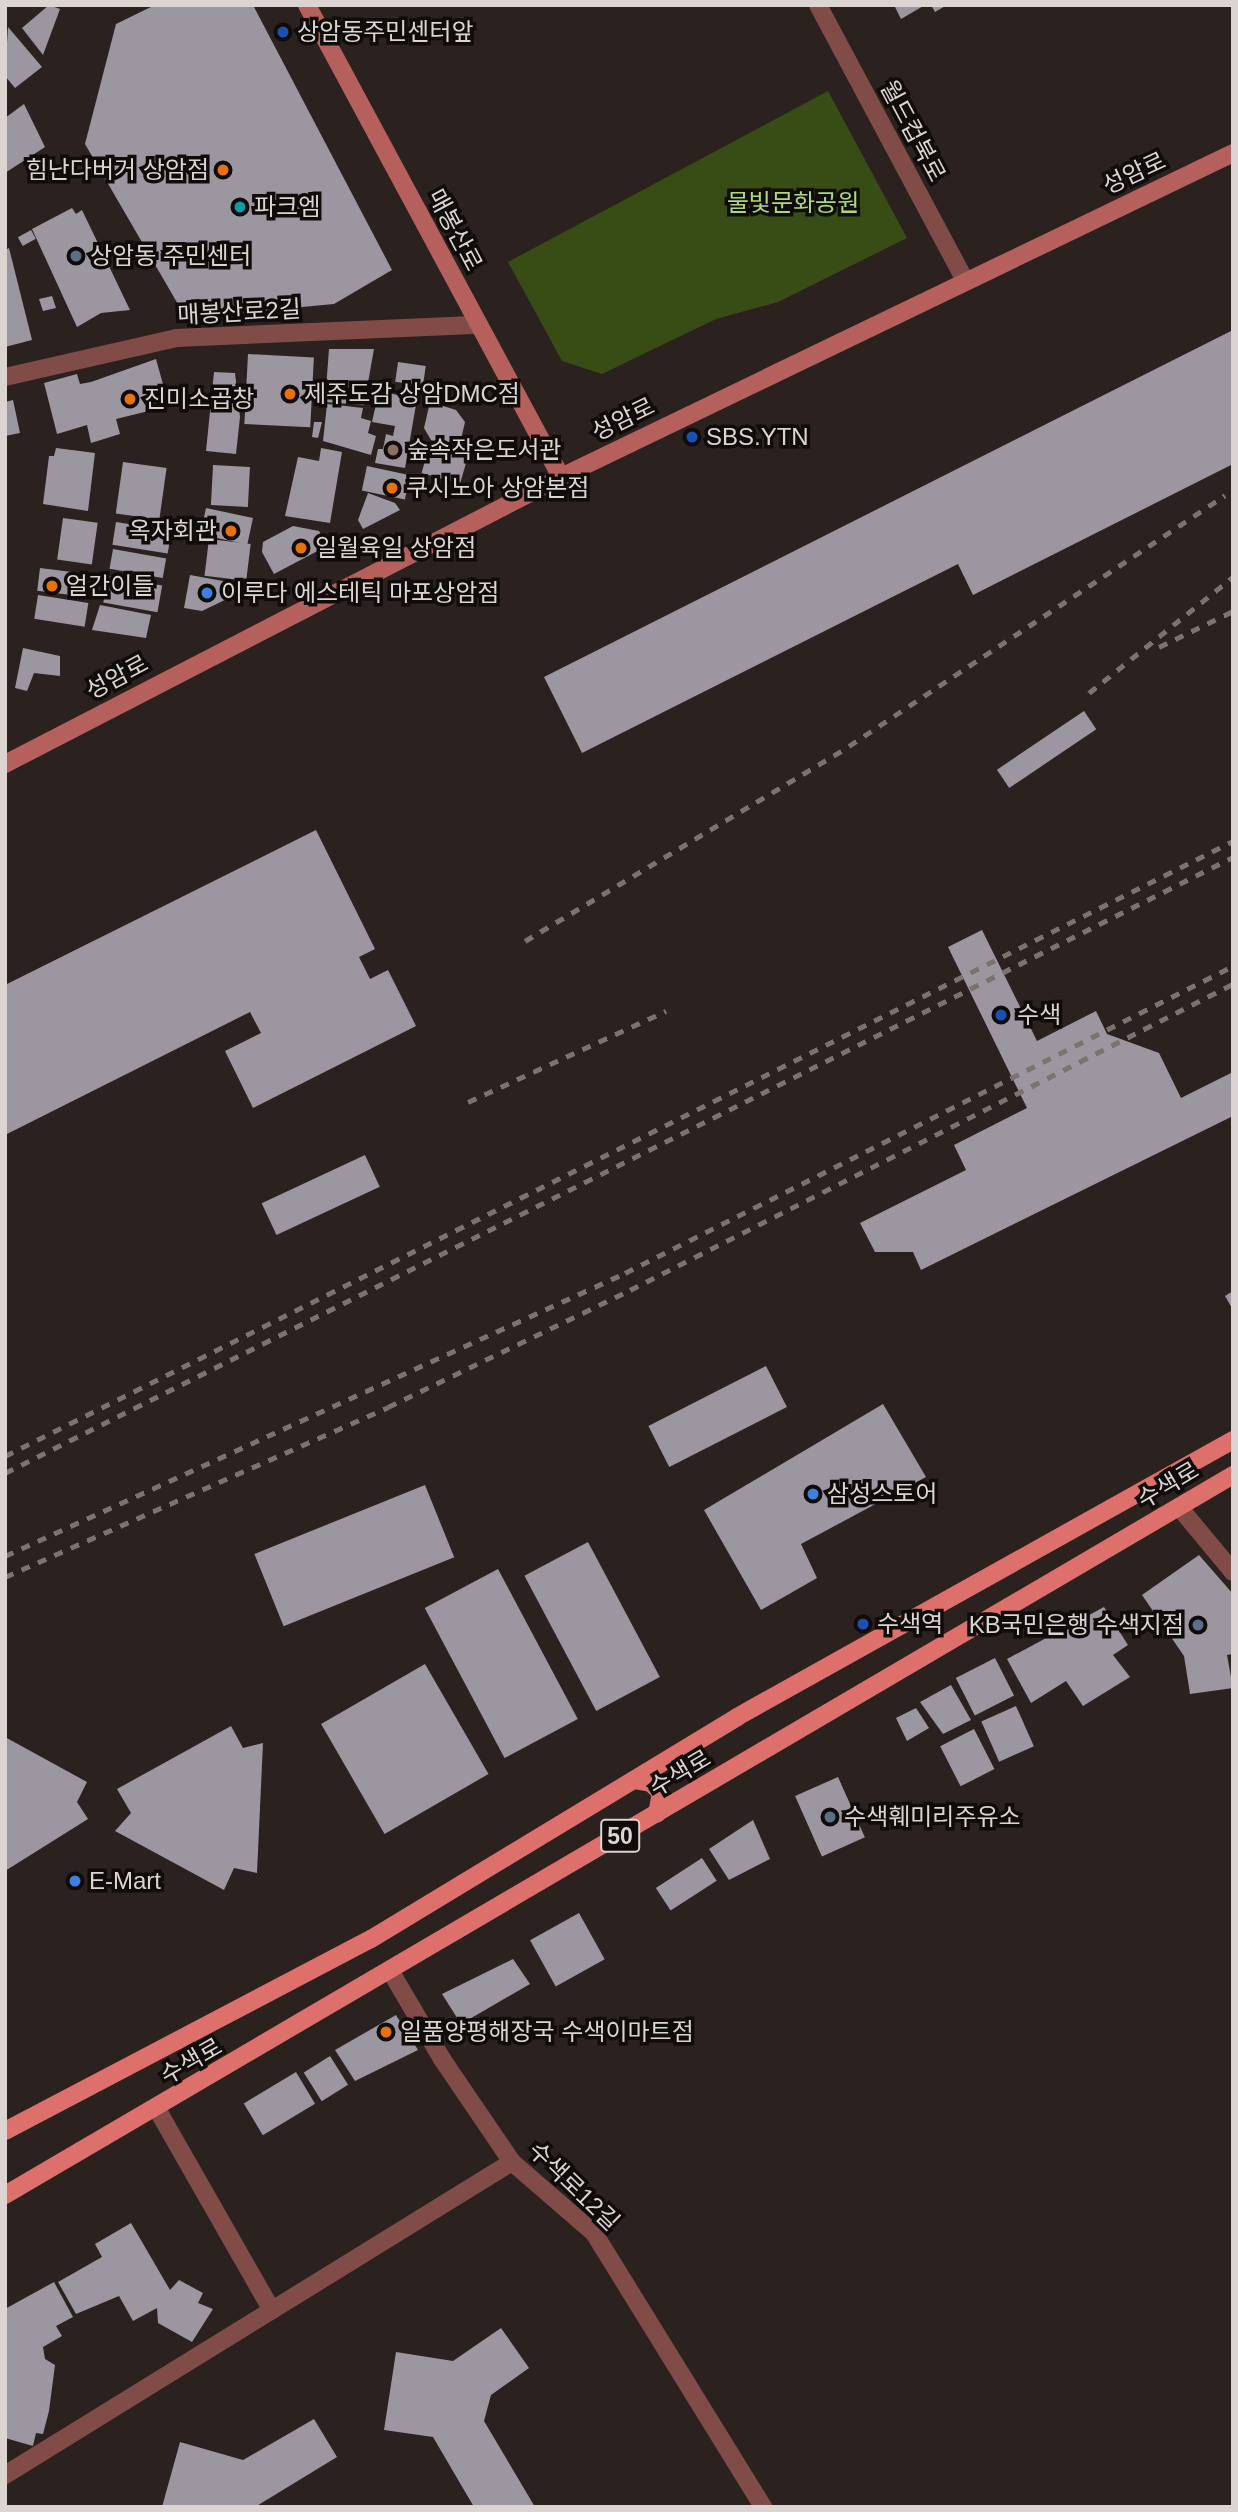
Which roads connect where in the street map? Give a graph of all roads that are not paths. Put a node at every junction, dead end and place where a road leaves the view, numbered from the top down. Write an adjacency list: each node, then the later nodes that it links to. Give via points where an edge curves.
1 (307, 5): 5 (main road, 매봉산로)
2 (818, 5): 4 (street, 월드컵북로)
3 (1233, 153): 4 (main road, 성암로)
4 (964, 279): 7 (main road, 성암로)
5 (479, 325): 6 (street, 매봉산로2길, via 176,338); 7 (main road, 매봉산로)
6 (5, 377)
7 (561, 477): 8 (main road, 성암로)
8 (5, 764)
9 (1233, 1440): 13 (main road, 수색로 / 50, via 737,1717)
10 (1233, 1475): 11 (main road, 수색로 / 50)
11 (1179, 1507): 12 (street); 14 (main road, 수색로 / 50)
12 (1233, 1572)
13 (634, 1780): 14 (main road, via 651,1783 661,1793); 17 (main road, 수색로 / 50, via 371,1939)
14 (657, 1814): 15 (main road, 수색로 / 50)
15 (391, 1972): 16 (main road, 수색로 / 50); 18 (street, 수색로12길, via 442,2059)
16 (157, 2109): 19 (main road, 수색로 / 50); 20 (street)
17 (5, 2131)
18 (512, 2162): 20 (street); 22 (street, 수색로12길, via 594,2233)
19 (5, 2195)
20 (272, 2311): 21 (street)
21 (5, 2475)
22 (763, 2507)

